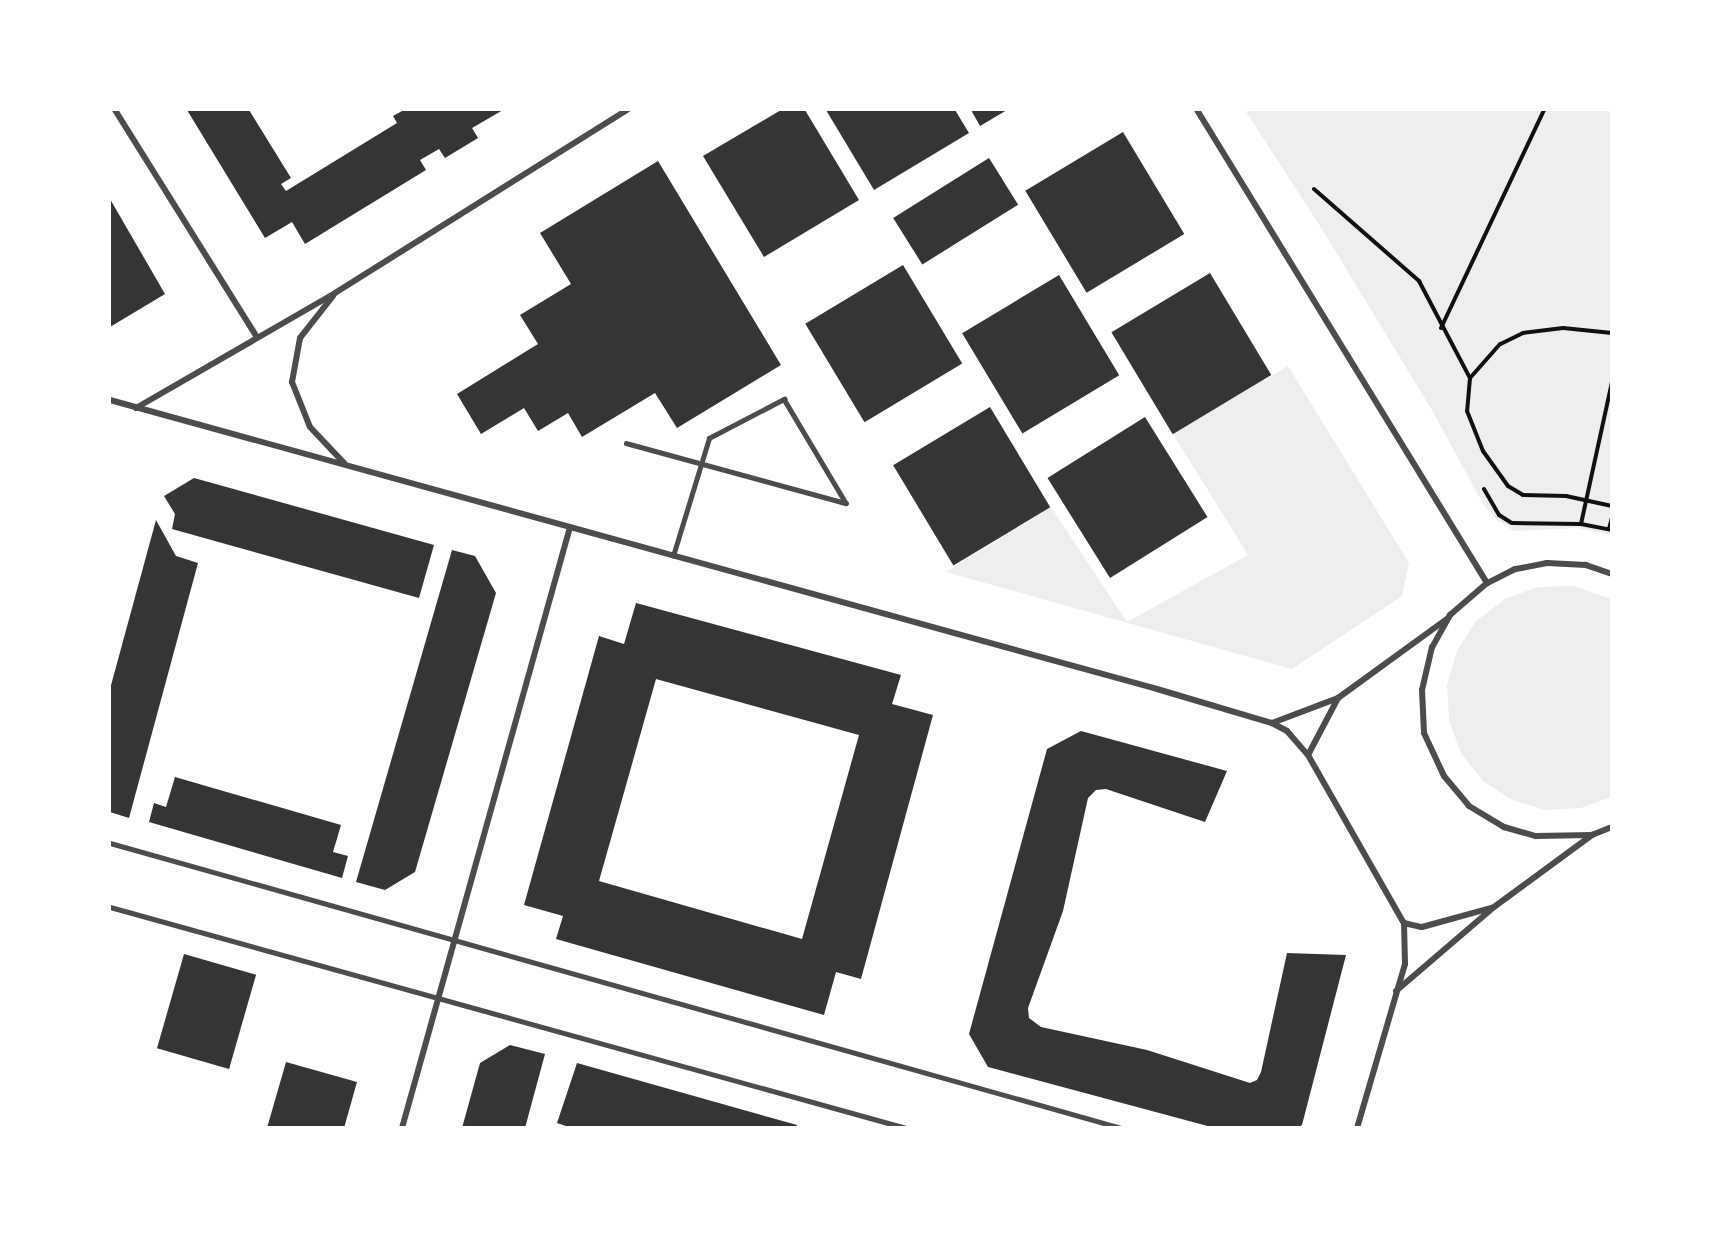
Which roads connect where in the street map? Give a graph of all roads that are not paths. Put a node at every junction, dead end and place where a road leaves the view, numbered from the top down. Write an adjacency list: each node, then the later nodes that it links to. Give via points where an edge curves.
1 (115, 110): 5 (street)
2 (627, 110): 4 (street)
3 (1197, 110): 14 (street)
4 (335, 293): 5 (street); 9 (street, via 300,338 292,382 310,427)
5 (256, 336): 7 (street)
6 (110, 400): 7 (street)
7 (136, 408): 9 (street)
8 (626, 443): 10 (lane)
9 (344, 463): 11 (street)
10 (701, 464): 10 (lane, via 709,438 784,399 846,503); 12 (lane)
11 (570, 527): 12 (street); 25 (street)
12 (673, 556): 17 (street)
13 (1611, 574): 14 (street, via 1586,565 1547,563 1515,569)
14 (1487, 583): 15 (street)
15 (1450, 615): 16 (street); 20 (street, via 1432,647 1422,690 1424,733 1444,776 1469,806 1504,827 1536,836)
16 (1338, 698): 17 (street); 18 (street)
17 (1272, 723): 18 (street, via 1287,731)
18 (1308, 755): 24 (street)
19 (1611, 827): 20 (street)
20 (1592, 836): 23 (street)
21 (110, 843): 25 (street)
22 (110, 907): 27 (street)
23 (1494, 907): 24 (street, via 1422,927); 26 (street)
24 (1404, 923): 26 (street, via 1406,957)
25 (454, 940): 27 (street); 30 (street)
26 (1395, 991): 31 (street)
27 (438, 998): 28 (street); 29 (street)
28 (402, 1128)
29 (906, 1128)
30 (1120, 1128)
31 (1357, 1128)

